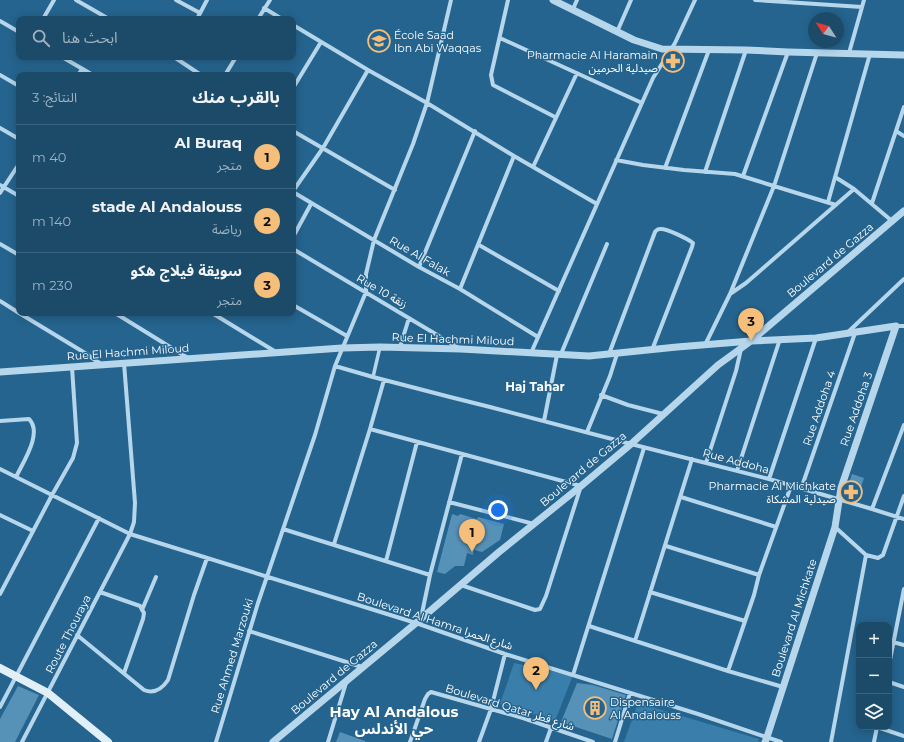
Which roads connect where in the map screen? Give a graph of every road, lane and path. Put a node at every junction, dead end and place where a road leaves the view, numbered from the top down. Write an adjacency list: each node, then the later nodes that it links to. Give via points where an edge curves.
1 (54, 0): 18 (street)
2 (76, 0): 19 (street)
3 (176, 0): 17 (street)
4 (207, 0): 17 (street)
5 (270, 0): 15 (street)
6 (451, 0): 50 (street)
7 (508, 0): 27 (street)
8 (553, 0): 16 (street)
9 (576, 0): 16 (street)
10 (631, 0): 26 (street)
11 (695, 0): 29 (street)
12 (755, 0): 14 (street)
13 (864, 0): 14 (street)
14 (862, 7): 34 (street)
15 (264, 8): 21 (street); 22 (street)
16 (572, 9): 26 (street)
17 (200, 13): 20 (street)
18 (45, 16)
19 (104, 16)
20 (198, 16)
21 (260, 16)
22 (277, 16)
23 (0, 21): 25 (street)
24 (296, 27): 28 (street)
25 (16, 30)
26 (617, 32): 29 (street, via 650,46)
27 (500, 38): 46 (street); 53 (street, via 492,74 493,85)
28 (321, 42): 41 (street); 48 (street)
29 (670, 50): 30 (street); 51 (street)
30 (709, 50): 31 (street); 65 (street)
31 (746, 50): 32 (street); 66 (street)
32 (788, 52): 33 (street); 67 (street)
33 (817, 53): 34 (street); 70 (street)
34 (850, 53): 35 (street)
35 (870, 54): 36 (street); 68 (street)
36 (904, 55)
37 (67, 60): 40 (street)
38 (179, 60): 44 (street)
39 (234, 60): 45 (street)
40 (82, 69): 42 (street); 43 (street)
41 (368, 70): 50 (street); 60 (street)
42 (80, 72)
43 (88, 72)
44 (197, 72)
45 (227, 72)
46 (577, 73): 51 (street); 53 (street)
47 (0, 75): 49 (street)
48 (296, 83)
49 (16, 84)
50 (427, 102): 55 (street); 73 (street)
51 (642, 103): 62 (street)
52 (904, 107): 56 (street)
53 (555, 117): 63 (street)
54 (0, 128): 59 (street)
55 (475, 131): 61 (street); 91 (street)
56 (896, 131): 58 (street); 78 (street)
57 (296, 133): 60 (street)
58 (904, 136)
59 (16, 137)
60 (322, 148): 71 (street); 73 (street)
61 (514, 156): 63 (street); 88 (street)
62 (616, 160): 65 (street); 80 (street)
63 (533, 167): 80 (street)
64 (16, 168): 69 (street)
65 (665, 168): 66 (street)
66 (705, 172): 67 (street)
67 (743, 176): 70 (street)
68 (835, 177): 72 (street); 77 (street)
69 (2, 186): 74 (street); 76 (street)
70 (774, 186): 77 (street); 96 (street)
71 (296, 187)
72 (854, 189): 78 (street); 81 (street)
73 (395, 190): 85 (street)
74 (0, 193)
75 (296, 193): 79 (street, Rue Al Falak)
76 (16, 194)
77 (828, 202): 81 (street)
78 (872, 203): 83 (street)
79 (311, 204): 84 (street); 85 (street, Rue Al Falak)
80 (597, 204): 94 (street)
81 (836, 205): 96 (street)
82 (904, 211): 83 (street, Boulevard de Gazza)
83 (893, 221): 112 (street, Boulevard de Gazza)
84 (296, 232)
85 (374, 240): 91 (street, Rue Al Falak); 95 (street, via 366,274)
86 (0, 244): 90 (street)
87 (607, 244): 123 (street)
88 (478, 245): 93 (street); 94 (street)
89 (296, 251): 95 (street, Rue 10 زنقة)
90 (16, 253)
91 (419, 267): 93 (street, Rue Al Falak)
92 (904, 280): 107 (street)
93 (460, 289): 109 (street, Rue Al Falak)
94 (559, 291): 109 (street)
95 (366, 292): 103 (street, Rue 10 زنقة); 108 (street, Rue Ahmed Marzouki)
96 (730, 294): 113 (street)
97 (0, 301): 99 (street)
98 (296, 306): 108 (street)
99 (16, 311)
100 (24, 316): 127 (street)
101 (120, 316): 125 (street)
102 (217, 316): 120 (street)
103 (409, 318): 115 (street); 118 (street, Rue 10 زنقة)
104 (896, 326): 105 (street, Rue El Hachmi Miloud); 106 (street, Rue El Hachmi Miloud); 156 (street, Rue Addoha 3, via 841,488)
105 (904, 326)
106 (854, 333): 107 (street, Rue El Hachmi Miloud); 152 (street, Rue Addoha 4)
107 (845, 334): 110 (street, Rue El Hachmi Miloud)
108 (347, 336): 116 (street, Rue Ahmed Marzouki)
109 (538, 337): 121 (street)
110 (816, 338): 111 (street, Rue El Hachmi Miloud); 149 (street)
111 (780, 339): 112 (street, Rue El Hachmi Miloud); 147 (street)
112 (751, 341): 113 (street, Rue El Hachmi Miloud); 117 (street, Boulevard de Gazza)
113 (705, 345): 119 (street, Rue El Hachmi Miloud)
114 (380, 347): 115 (street, Rue El Hachmi Miloud); 116 (street, Rue El Hachmi Miloud); 131 (street)
115 (400, 347): 118 (street, Rue El Hachmi Miloud)
116 (342, 348): 120 (street, Rue El Hachmi Miloud); 128 (street, Rue Ahmed Marzouki)
117 (741, 348): 134 (street, Boulevard de Gazza); 145 (street)
118 (461, 349): 121 (street, Rue El Hachmi Miloud)
119 (652, 350): 122 (street, Rue El Hachmi Miloud); 124 (street, via 693,243 663,229 655,232)
120 (276, 352): 125 (street, Rue El Hachmi Miloud)
121 (531, 354): 123 (street, Rue El Hachmi Miloud)
122 (617, 354): 124 (street, Rue El Hachmi Miloud); 133 (street)
123 (559, 355): 124 (street, Rue El Hachmi Miloud); 136 (street)
124 (608, 355)
125 (188, 359): 126 (street, Rue El Hachmi Miloud)
126 (124, 363): 127 (street, Rue El Hachmi Miloud); 168 (street, Route Thouraya, via 134,493 134,522)
127 (101, 365): 129 (street, Rue El Hachmi Miloud)
128 (335, 366): 131 (street, Rue Addoha); 166 (street, Rue Ahmed Marzouki)
129 (72, 367): 130 (street, Rue El Hachmi Miloud); 153 (street, via 77,443 73,458)
130 (0, 372)
131 (372, 377): 132 (street, Rue Addoha)
132 (384, 380): 136 (street, Rue Addoha); 138 (street)
133 (601, 395): 134 (street); 139 (street)
134 (663, 414): 141 (street, Boulevard de Gazza)
135 (0, 421): 148 (street, via 29,419 34,426 34,437)
136 (544, 421): 139 (street, Rue Addoha)
137 (904, 425): 158 (street)
138 (370, 429): 140 (street); 169 (street)
139 (587, 432): 141 (street, Rue Addoha)
140 (417, 442): 143 (street); 173 (street)
141 (631, 444): 142 (street, Rue Addoha); 150 (street, Boulevard de Gazza)
142 (644, 448): 144 (street, Rue Addoha); 186 (street)
143 (462, 454): 150 (street); 157 (street)
144 (692, 459): 145 (street, Rue Addoha); 155 (street)
145 (706, 463): 147 (street, Rue Addoha)
146 (0, 469): 148 (street, Boulevard Al Hamra شارع الحمرا)
147 (737, 472): 149 (street, Rue Addoha)
148 (16, 477): 153 (street, Boulevard Al Hamra شارع الحمرا)
149 (769, 479): 151 (street, Rue Addoha)
150 (581, 486): 163 (street, Boulevard de Gazza); 178 (street, via 540,609 535,610)
151 (791, 486): 152 (street, Rue Addoha); 164 (street)
152 (800, 489): 156 (street, Rue Addoha)
153 (52, 495): 161 (street, Boulevard Al Hamra شارع الحمرا); 167 (street)
154 (904, 496): 160 (street)
155 (681, 497): 164 (street); 170 (street)
156 (840, 500): 158 (street, Rue Addoha); 165 (street, Boulevard Al Michkate)
157 (449, 502): 163 (street); 174 (street)
158 (872, 509): 160 (street, Rue Addoha)
159 (0, 515): 167 (street)
160 (896, 516): 162 (street, Rue Addoha); 171 (street, via 882,555 878,558)
161 (99, 518): 168 (street, Boulevard Al Hamra شارع الحمرا); 199 (street)
162 (904, 519)
163 (534, 524): 178 (street, Boulevard de Gazza)
164 (776, 527): 175 (street)
165 (835, 527): 171 (street); 202 (street, Boulevard Al Michkate)
166 (283, 529): 169 (street); 176 (street, Rue Ahmed Marzouki)
167 (33, 531): 182 (street)
168 (130, 534): 172 (street, Boulevard Al Hamra شارع الحمرا); 180 (street, Route Thouraya)
169 (334, 544): 173 (street)
170 (666, 546): 175 (street); 181 (street)
171 (866, 555): 224 (street)
172 (207, 558): 176 (street, Boulevard Al Hamra شارع الحمرا); 197 (street, via 168,680 153,692 144,690)
173 (386, 561): 174 (street)
174 (430, 575): 184 (street)
175 (759, 575): 185 (street)
176 (266, 576): 184 (street, Boulevard Al Hamra شارع الحمرا); 187 (street, Rue Ahmed Marzouki)
177 (156, 577): 183 (street)
178 (461, 584): 184 (street, Boulevard de Gazza)
179 (904, 589): 190 (street)
180 (100, 592): 183 (street, via 140,606); 188 (street, Route Thouraya)
181 (650, 592): 185 (street); 189 (street)
182 (0, 594)
183 (142, 610): 197 (street, via 143,619)
184 (418, 621): 192 (street, Boulevard Al Hamra شارع الحمرا); 194 (street, Boulevard de Gazza)
185 (745, 621): 196 (street)
186 (589, 626): 189 (street); 198 (street)
187 (249, 631): 194 (street); 215 (street, Rue Ahmed Marzouki)
188 (77, 635): 197 (street); 205 (street, Route Thouraya)
189 (635, 640): 196 (street)
190 (893, 642): 191 (street); 193 (street)
191 (904, 645)
192 (505, 654): 198 (street, Boulevard Al Hamra شارع الحمرا); 207 (street)
193 (890, 658)
194 (362, 667): 200 (street, Boulevard de Gazza)
195 (0, 668): 199 (main road)
196 (728, 671): 202 (street)
197 (124, 674)
198 (573, 675): 204 (street, Boulevard Al Hamra شارع الحمرا)
199 (16, 677): 205 (main road); 206 (street)
200 (347, 680): 216 (street, Boulevard de Gazza); 217 (street)
201 (892, 683): 203 (street)
202 (783, 687): 212 (street, Boulevard Al Michkate)
203 (904, 687)
204 (630, 693): 212 (street, Boulevard Al Hamra شارع الحمرا); 222 (street)
205 (48, 694): 213 (street, Route Thouraya); 214 (main road)
206 (0, 707)
207 (491, 709): 208 (street, Boulevard Qatar شارع قطر); 218 (street, Boulevard Qatar شارع قطر, via 431,692 425,699); 219 (street)
208 (551, 728): 220 (street); 221 (street, Boulevard Qatar شارع قطر)
209 (876, 730): 225 (street)
210 (886, 730): 211 (street)
211 (904, 736)
212 (766, 739): 223 (street, Boulevard Al Hamra شارع الحمرا)
213 (22, 742)
214 (108, 742)
215 (216, 742)
216 (273, 742)
217 (328, 742)
218 (410, 742)
219 (479, 742)
220 (546, 742)
221 (593, 742)
222 (615, 742)
223 (781, 742)
224 (831, 742)
225 (874, 742)

